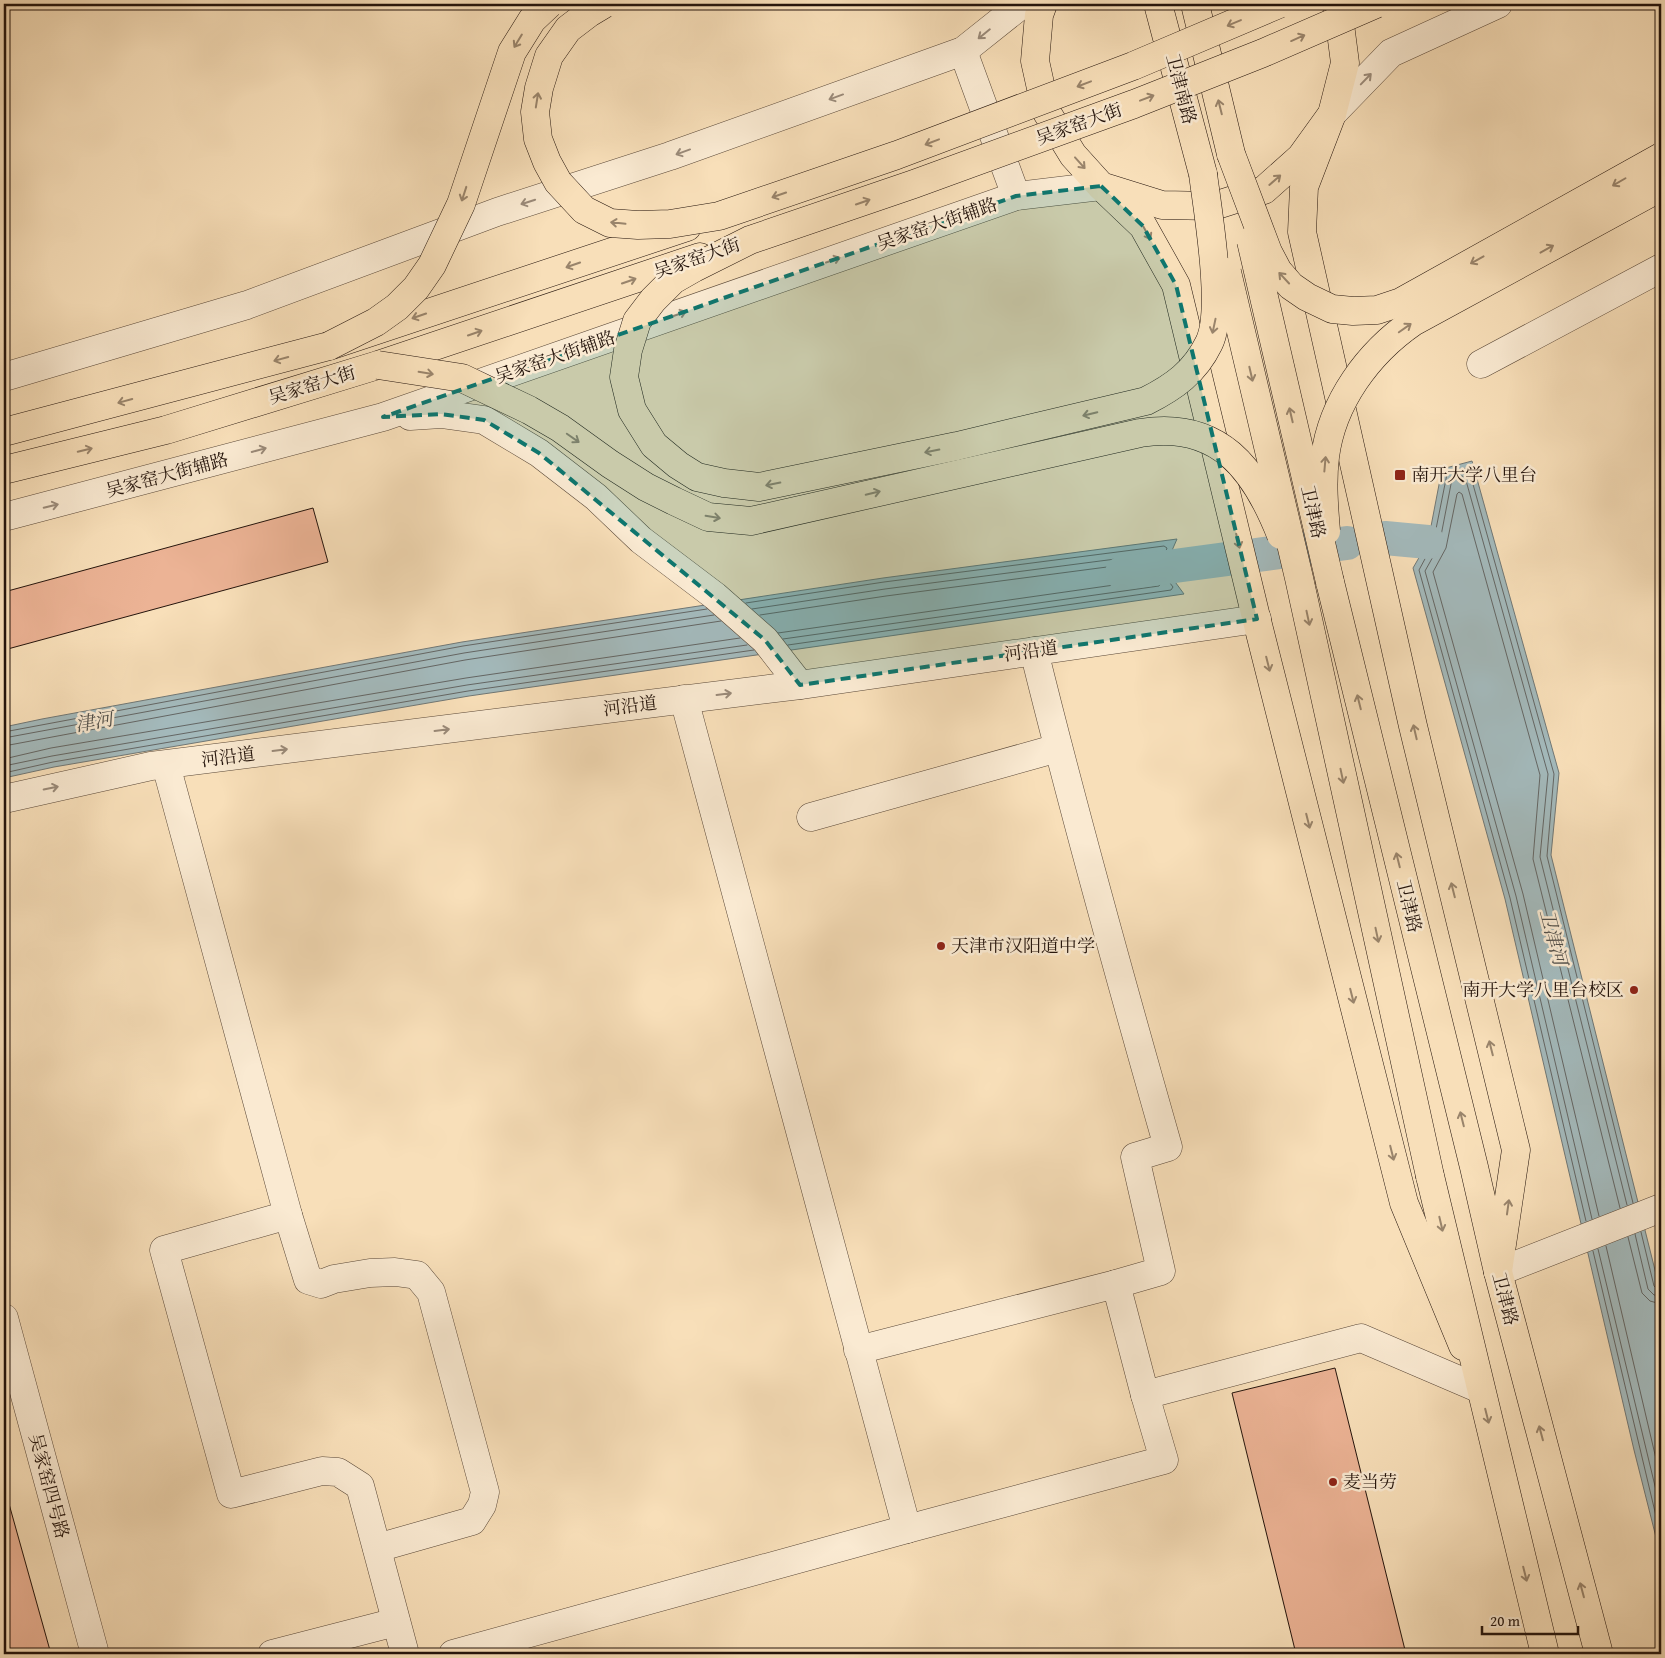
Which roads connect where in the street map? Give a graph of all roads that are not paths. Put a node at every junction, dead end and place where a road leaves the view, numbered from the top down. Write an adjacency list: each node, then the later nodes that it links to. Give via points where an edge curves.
1 (549, 4): 23 (main road, one-way to 23, bridge, via 532,20 512,52 461,204 432,265 416,288 396,307 376,322)
2 (604, 4): 20 (main road, one-way to 2, bridge, via 670,224 610,223 584,210 558,182 547,162 538,140 535,112 549,56 568,29)
3 (1022, 4): 12 (street, one-way to 12)
4 (1043, 4): 17 (main road, one-way to 17, via 1035,61 1046,112 1073,155)
5 (1158, 4): 16 (main road, 卫津南路, bridge)
6 (1195, 4): 14 (main road, 卫津南路, one-way to 6, bridge)
7 (1279, 4): 20 (main road, 吴家窑大街, one-way to 20, bridge, via 1134,66 897,155)
8 (1336, 4): 13 (main road, via 1344,63)
9 (1376, 4): 21 (main road, 吴家窑大街, one-way to 9, bridge, via 1134,104)
10 (1498, 4): 11 (street)
11 (1444, 15): 13 (street, one-way to 11, via 1391,53)
12 (963, 51): 19 (street); 26 (street, one-way to 26, via 670,156 497,212 247,304)
13 (1332, 114): 17 (main road, one-way to 13, via 1162,206 1214,206 1264,190 1301,157); 43 (main road, one-way to 13, via 1516,1150 1413,726 1302,232 1304,187)
14 (1231, 154): 15 (main road, one-way to 14, bridge, via 1401,302 1377,310 1353,311 1332,309 1307,297 1278,271); 32 (main road, 卫津路, one-way to 14, bridge)
15 (1661, 157)
16 (1203, 174): 21 (main road, one-way to 21, bridge, via 1214,276 1214,328 1200,357 1184,378 1166,392 1146,401 957,446 759,486 698,477 678,465 654,445 632,410 624,377 637,321 653,300 672,280); 31 (main road, 卫津路, one-way to 31, bridge)
17 (1101, 186): 19 (street, 吴家窑大街辅路); 33 (main road, one-way to 33, via 1143,226 1176,285)
18 (1661, 186): 32 (main road, one-way to 18, bridge, via 1323,482 1328,442 1344,399 1373,356 1413,322)
19 (1016, 196): 27 (street, 吴家窑大街辅路, one-way to 19)
20 (719, 216): 23 (main road, 吴家窑大街, one-way to 23, bridge)
21 (750, 240): 25 (main road, 吴家窑大街, one-way to 21, bridge)
22 (1661, 268): 24 (street)
23 (328, 346): 28 (main road, 吴家窑大街, one-way to 28)
24 (1481, 364)
25 (378, 365): 29 (main road, 吴家窑大街, one-way to 25, via 166,430); 31 (main road, one-way to 31, bridge, via 462,378 529,410 646,487 674,501 708,517 751,521 1154,430 1196,434 1231,454 1255,482 1271,509)
26 (4, 377)
27 (384, 417): 30 (street, 吴家窑大街辅路, one-way to 27); 35 (street, via 441,414 484,420 539,453 596,497 641,540 716,596 765,640)
28 (4, 432)
29 (4, 470)
30 (4, 517)
31 (1299, 578): 47 (main road, 卫津路, one-way to 47, bridge)
32 (1330, 582): 43 (main road, 卫津路, one-way to 32)
33 (1257, 618): 34 (street, 河沿道); 47 (main road, one-way to 47, via 1404,1203)
34 (1034, 651): 35 (street, 河沿道); 37 (street)
35 (800, 684): 36 (street, 河沿道, one-way to 35)
36 (684, 699): 38 (street, 河沿道, one-way to 36); 46 (street)
37 (1058, 748): 40 (street); 44 (street, via 1168,1147 1135,1157 1160,1271)
38 (166, 765): 39 (street, 河沿道, one-way to 38); 42 (street)
39 (4, 799)
40 (811, 818)
41 (1661, 1208): 43 (street)
42 (288, 1215): 50 (street, via 308,1280 321,1284 370,1273 394,1272 417,1275 431,1292 485,1492 482,1505 472,1521); 50 (street, via 164,1250 231,1494 322,1471 338,1472 360,1486)
43 (1498, 1272): 57 (main road, 卫津路, one-way to 43)
44 (1116, 1284): 46 (street); 48 (street)
45 (4, 1318): 52 (street, 吴家窑四号路)
46 (858, 1350): 49 (street)
47 (1480, 1389): 48 (street, via 1361,1338); 56 (main road, 卫津路, one-way to 56)
48 (1145, 1395): 49 (street, via 1164,1460)
49 (907, 1529): 55 (street)
50 (377, 1548): 51 (street)
51 (396, 1622): 53 (street); 54 (street)
52 (95, 1654)
53 (272, 1654)
54 (405, 1654)
55 (453, 1654)
56 (1545, 1654)
57 (1600, 1654)

